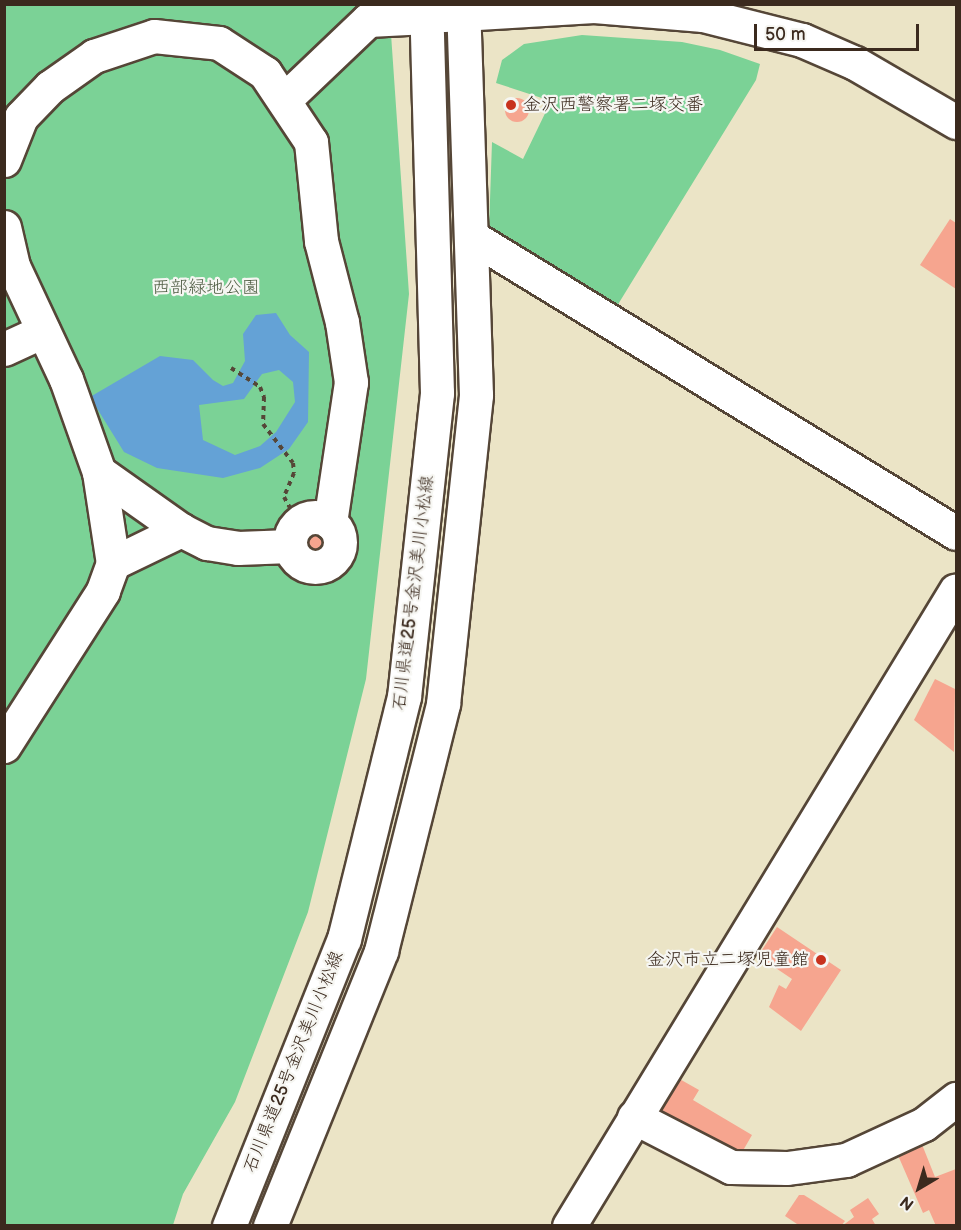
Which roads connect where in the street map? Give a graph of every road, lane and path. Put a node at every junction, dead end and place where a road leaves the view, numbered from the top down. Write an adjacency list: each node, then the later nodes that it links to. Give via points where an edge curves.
1 (463, 9): 2 (main road); 4 (main road, via 594,6 703,15 750,25 802,40 855,63); 7 (main road)
2 (426, 11): 3 (main road, via 368,20); 21 (main road, 石川県道25号金沢美川小松線, via 437,393 404,697 344,939)
3 (284, 99): 5 (main road, via 265,73 219,43 154,36 94,56 50,87 21,117); 12 (main road, via 310,142 321,241 342,322 351,382)
4 (957, 122)
5 (4, 160)
6 (4, 227): 8 (main road, via 13,266)
7 (472, 237): 14 (main road); 22 (main road, via 476,395 442,704 381,951)
8 (43, 331): 9 (main road); 11 (main road, via 66,379)
9 (4, 350)
10 (231, 369): 15 (path, via 260,387 266,407 263,424 294,472 284,497)
11 (99, 472): 13 (main road); 16 (main road)
12 (330, 522): 15 (main road, via 314,516); 15 (main road, via 340,543 328,563 305,565)
13 (181, 530): 15 (main road, via 207,543 238,548); 16 (main road)
14 (957, 533)
15 (294, 534)
16 (113, 562): 18 (main road, via 103,591)
17 (957, 590): 20 (main road)
18 (4, 746)
19 (957, 1099): 20 (main road, via 924,1124 846,1160 787,1168 731,1167)
20 (634, 1117): 23 (main road)
21 (229, 1226)
22 (270, 1226)
23 (569, 1226)

